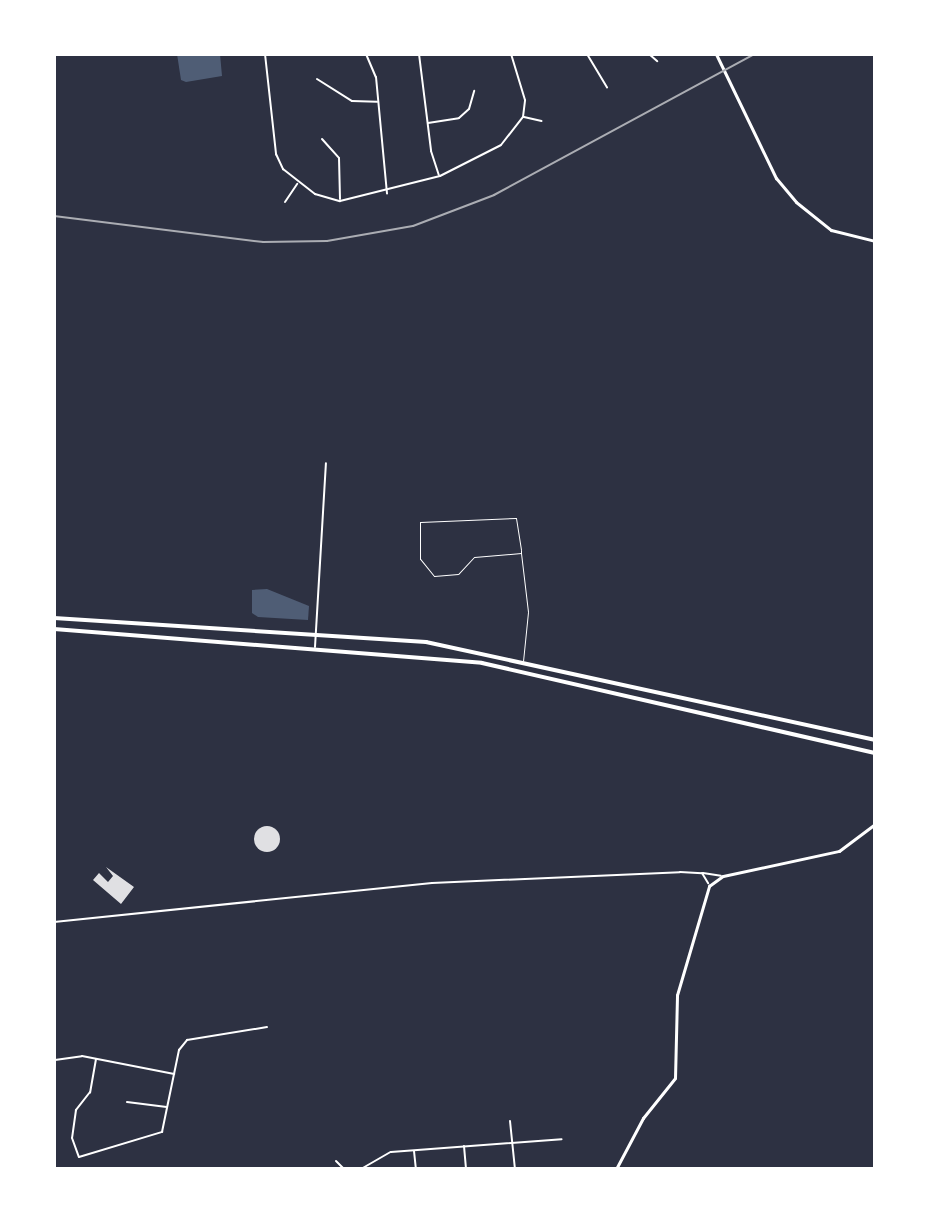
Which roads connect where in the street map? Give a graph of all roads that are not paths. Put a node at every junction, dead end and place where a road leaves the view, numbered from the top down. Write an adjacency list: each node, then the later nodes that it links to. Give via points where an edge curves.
1 (265, 54): 18 (street, via 276,154)
2 (366, 54): 12 (street, via 376,77)
3 (419, 54): 15 (street)
4 (511, 54): 13 (street, via 523,82)
5 (587, 54): 10 (street)
6 (649, 54): 8 (street)
7 (716, 54): 22 (street, via 776,178 796,202 831,230)
8 (657, 61)
9 (317, 79): 12 (street, via 352,101)
10 (607, 87)
11 (474, 91): 15 (street, via 469,109 459,118)
12 (377, 102): 19 (street)
13 (523, 117): 14 (street); 17 (street, via 501,145)
14 (542, 121)
15 (427, 123): 17 (street)
16 (322, 139): 20 (street, via 339,158)
17 (440, 176): 19 (street)
18 (298, 183): 20 (street); 21 (street)
19 (387, 193): 20 (street)
20 (340, 201)
21 (285, 202)
22 (875, 241)
23 (326, 463): 27 (street)
24 (521, 553): 24 (lane, via 474,557 458,574 434,576 420,559 420,522 516,518); 29 (lane, via 528,612)
25 (54, 618): 27 (main road)
26 (54, 629): 28 (main road)
27 (317, 634): 28 (street); 29 (main road, via 426,642)
28 (315, 648): 30 (main road, via 425,656)
29 (523, 660): 30 (lane); 31 (main road)
30 (520, 672): 32 (main road)
31 (728, 707): 32 (main road, via 722,716); 33 (main road)
32 (707, 715): 34 (main road)
33 (875, 740)
34 (875, 753)
35 (875, 824): 37 (street, via 839,851)
36 (702, 873): 37 (street); 38 (street); 39 (street, via 432,883)
37 (723, 876): 38 (street)
38 (709, 886): 59 (street, via 677,995 675,1078 635,1130)
39 (54, 922)
40 (267, 1027): 44 (street, via 195,1035 179,1050)
41 (54, 1031): 43 (main road)
42 (96, 1059): 43 (street); 44 (street); 47 (street, via 90,1092 76,1110 72,1138 79,1157 156,1137)
43 (55, 1060): 45 (main road)
44 (174, 1074): 47 (street)
45 (54, 1091)
46 (127, 1102): 47 (street)
47 (168, 1107)
48 (510, 1121): 50 (street)
49 (562, 1139): 50 (street)
50 (512, 1140): 51 (street); 58 (street)
51 (464, 1145): 52 (street); 54 (street)
52 (414, 1150): 56 (street, via 380,1155); 57 (street)
53 (336, 1161): 55 (street)
54 (466, 1167)
55 (344, 1169)
56 (361, 1169)
57 (416, 1169)
58 (515, 1169)
59 (616, 1169)

